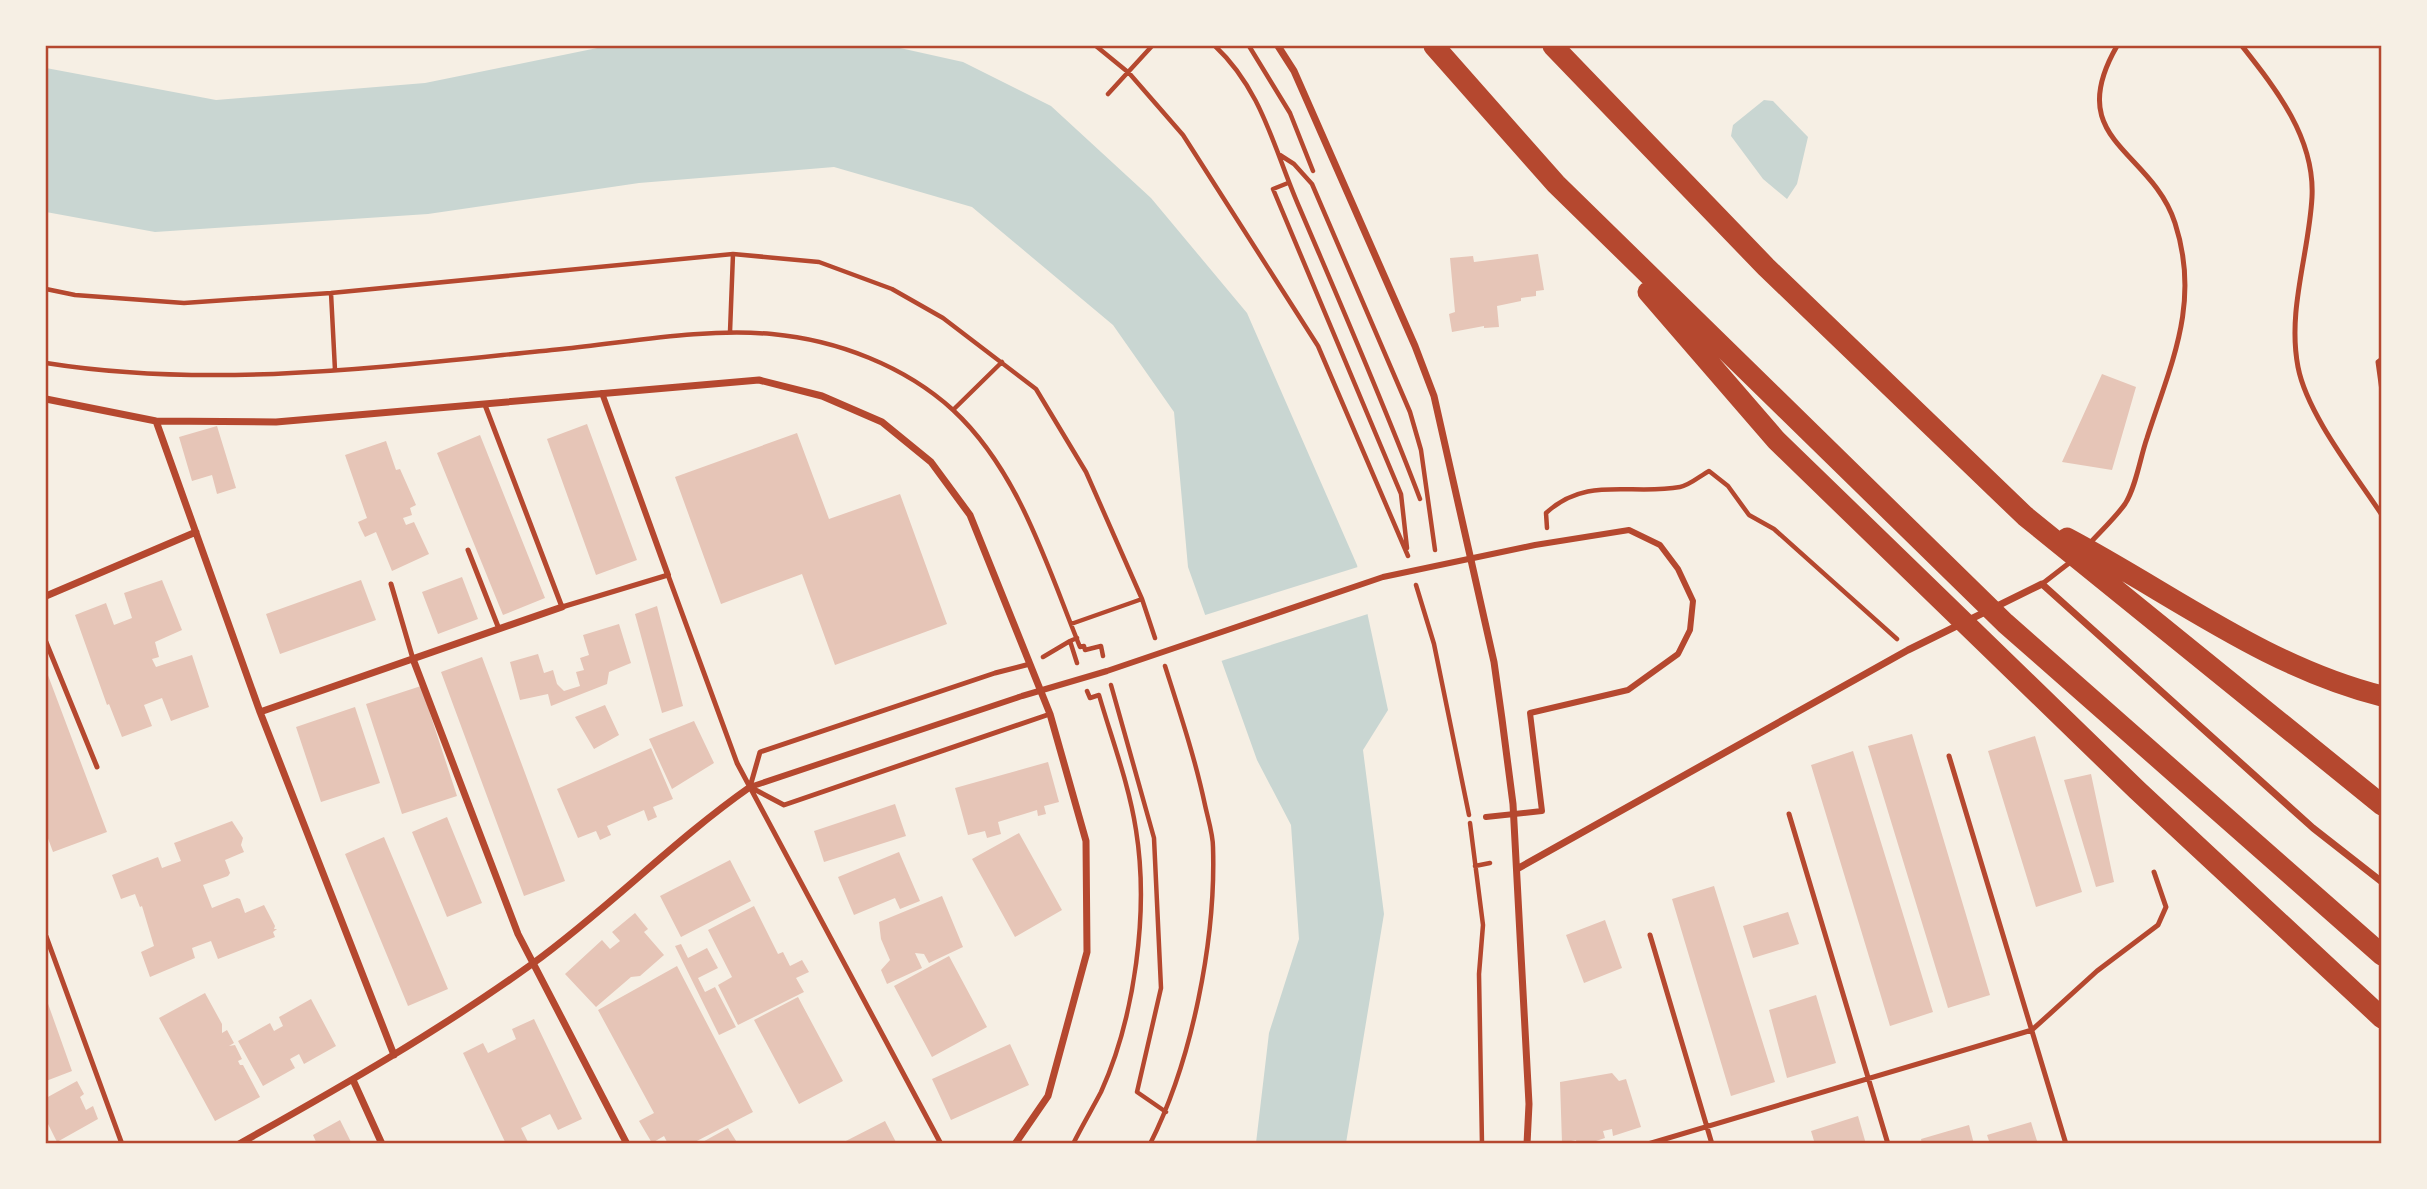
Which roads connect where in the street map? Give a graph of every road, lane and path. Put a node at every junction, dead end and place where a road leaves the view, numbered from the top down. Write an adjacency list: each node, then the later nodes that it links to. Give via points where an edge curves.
1 (1096, 46): 10 (path)
2 (1152, 46): 10 (path)
3 (1214, 46): 12 (path, via 1244,76)
4 (1249, 46): 13 (path, via 1290,113)
5 (1278, 46): 66 (street, via 1294,71 1434,396 1494,662)
6 (1434, 46): 15 (highway)
7 (1553, 46): 31 (highway, via 1766,267)
8 (2117, 46): 41 (lane, via 2105,66 2099,96 2104,126 2121,152 2156,184 2175,221 2187,269 2185,320 2126,502 2082,552)
9 (2242, 46): 30 (lane, via 2280,94 2304,142 2312,196 2294,339 2306,398)
10 (1129, 73): 11 (path); 35 (path, via 1183,135 1318,346)
11 (1108, 94)
12 (1279, 155): 14 (path); 36 (path, via 1312,184 1410,412 1421,450)
13 (1313, 171)
14 (1288, 183): 29 (path); 35 (path, via 1273,189 1401,495)
15 (1556, 184): 76 (highway, via 2005,623); 78 (highway, via 1776,440 2137,790)
16 (733, 254): 18 (path); 19 (path); 21 (path, via 820,261 892,289 943,318)
17 (46, 289): 18 (path, via 184,303)
18 (331, 293): 22 (path)
19 (730, 332)
20 (2382, 359): 23 (lane, via 2378,362)
21 (1002, 362): 27 (path); 43 (path, via 1036,389 1086,472)
22 (335, 370)
23 (2382, 391)
24 (602, 393): 26 (street); 38 (street); 55 (street, via 760,380 822,396 882,422 932,462 970,516)
25 (46, 399): 28 (street)
26 (485, 405): 28 (street, via 276,422); 44 (lane)
27 (953, 410)
28 (156, 421): 32 (street)
29 (1420, 499)
30 (2382, 515)
31 (2025, 516): 59 (highway, via 2124,568 2241,640 2348,687); 65 (highway)
32 (196, 532): 42 (street); 60 (street)
33 (1549, 543): 36 (street); 51 (path, via 1546,513 1562,498 1589,491 1682,486 1709,471 1728,486 1749,515 1774,529); 66 (street, via 1629,530 1660,545 1693,601 1690,630 1678,654 1628,690 1530,713 1542,811)
34 (468, 550): 46 (lane)
35 (1407, 555): 37 (path)
36 (1438, 566): 57 (street, via 1384,577)
37 (1411, 568)
38 (668, 575): 44 (lane); 64 (lane)
39 (1415, 580): 70 (path, via 1466,791)
40 (391, 584): 53 (lane)
41 (2042, 584): 51 (street); 73 (street, via 2313,828)
42 (46, 596)
43 (1143, 600): 45 (path); 52 (path)
44 (562, 607): 46 (street)
45 (1072, 624)
46 (499, 629): 53 (street)
47 (1077, 638): 48 (path)
48 (1070, 641): 54 (path); 55 (path)
49 (46, 642): 63 (lane)
50 (1080, 647): 57 (path, via 1101,646)
51 (1908, 650): 71 (street)
52 (1160, 652)
53 (412, 659): 60 (street); 77 (street)
54 (1077, 663)
55 (1030, 664): 61 (street); 64 (lane, via 760,752)
56 (1164, 665): 83 (path, via 1194,756 1213,845 1210,927 1190,1036)
57 (1107, 671): 64 (street); 83 (path, via 1154,838 1161,988 1137,1092)
58 (1099, 695): 91 (path, via 1136,831 1141,896 1133,994 1102,1090)
59 (2382, 696)
60 (260, 712): 80 (street)
61 (1050, 714): 64 (lane, via 784,805); 90 (street, via 1086,841 1087,952 1048,1096)
62 (1949, 756): 79 (lane)
63 (97, 767)
64 (750, 787): 77 (street, via 702,820); 89 (lane)
65 (2382, 805)
66 (1513, 814): 68 (street); 71 (street)
67 (1789, 814): 81 (lane)
68 (1486, 817)
69 (1490, 863): 70 (path)
70 (1475, 866): 93 (path, via 1483,925 1479,974)
71 (1517, 869): 94 (street)
72 (2154, 872): 79 (lane, via 2166,907 2158,925 2097,971)
73 (2382, 882)
74 (1650, 935): 84 (lane)
75 (46, 936): 85 (lane)
76 (2382, 955)
77 (533, 963): 80 (street); 88 (street)
78 (2382, 1018)
79 (2032, 1030): 81 (lane); 98 (lane)
80 (394, 1055): 82 (street)
81 (1869, 1078): 84 (lane); 97 (lane)
82 (353, 1080): 86 (street); 87 (street)
83 (1166, 1112): 92 (path)
84 (1707, 1126): 95 (lane); 96 (lane)
85 (122, 1143)
86 (239, 1143)
87 (382, 1143)
88 (627, 1143)
89 (941, 1143)
90 (1015, 1143)
91 (1073, 1143)
92 (1150, 1143)
93 (1482, 1143)
94 (1527, 1143)
95 (1647, 1143)
96 (1712, 1143)
97 (1888, 1143)
98 (2066, 1143)

